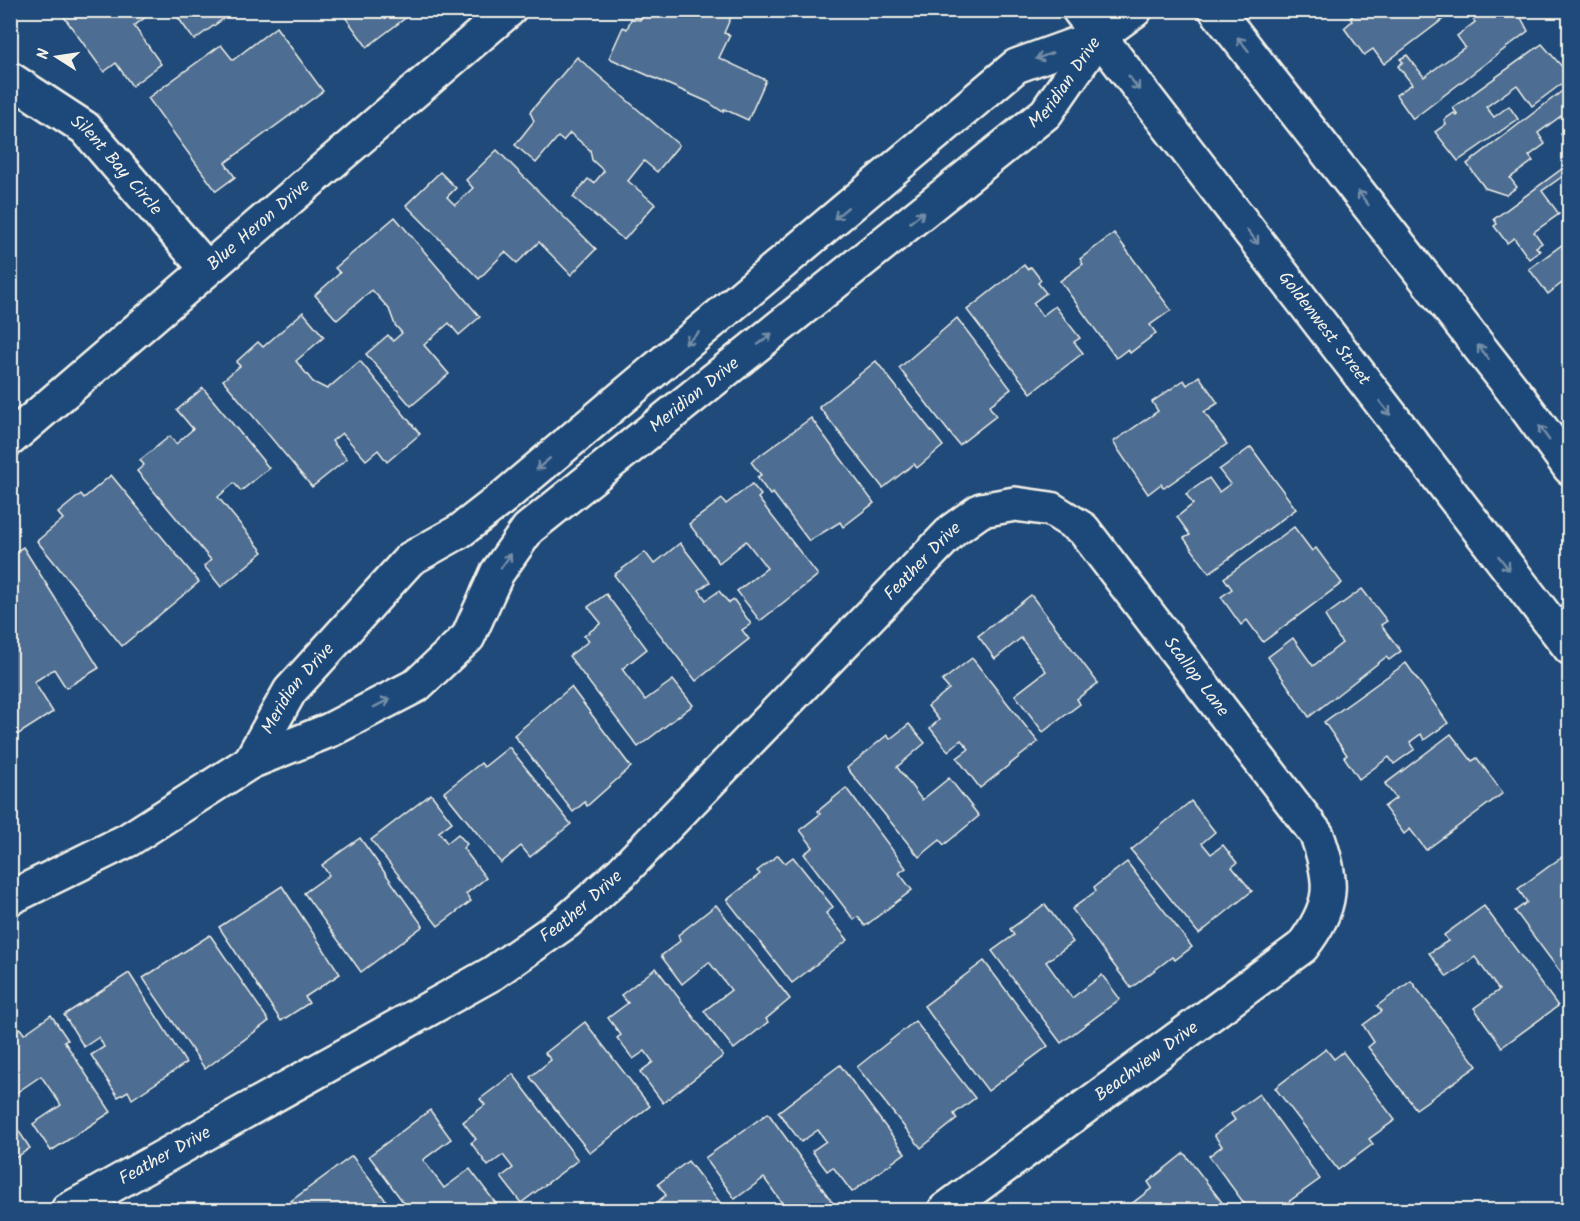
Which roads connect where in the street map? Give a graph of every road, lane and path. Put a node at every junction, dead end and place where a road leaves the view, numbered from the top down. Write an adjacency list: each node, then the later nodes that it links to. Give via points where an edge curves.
1 (509, 10): 7 (street, Blue Heron Drive)
2 (1080, 10): 5 (street, Goldenwest Street)
3 (1135, 10): 5 (street)
4 (1216, 10): 9 (street, one-way to 4, via 1519,398)
5 (1099, 36): 11 (street, Goldenwest Street, one-way to 11); 12 (street, Meridian Drive, one-way to 12, via 1016,66 505,496 460,531 410,559 290,691); 12 (street, Meridian Drive, one-way to 5, via 330,730 417,685 468,637 497,573 528,529 1046,113)
6 (10, 79): 7 (street, Silent Bay Circle, via 85,128)
7 (207, 270): 8 (street, Blue Heron Drive)
8 (10, 439)
9 (1569, 468)
10 (1015, 504): 13 (street, Scallop Lane, via 1051,509 1083,529 1317,835 1328,866); 15 (street, Feather Drive, via 981,510 952,530 622,872 566,922 493,973)
11 (1569, 648)
12 (250, 762): 14 (street, Meridian Drive, via 128,840)
13 (1328, 897): 16 (street, Beachview Drive, via 1321,923 1302,947)
14 (10, 898)
15 (68, 1210)
16 (945, 1210)

